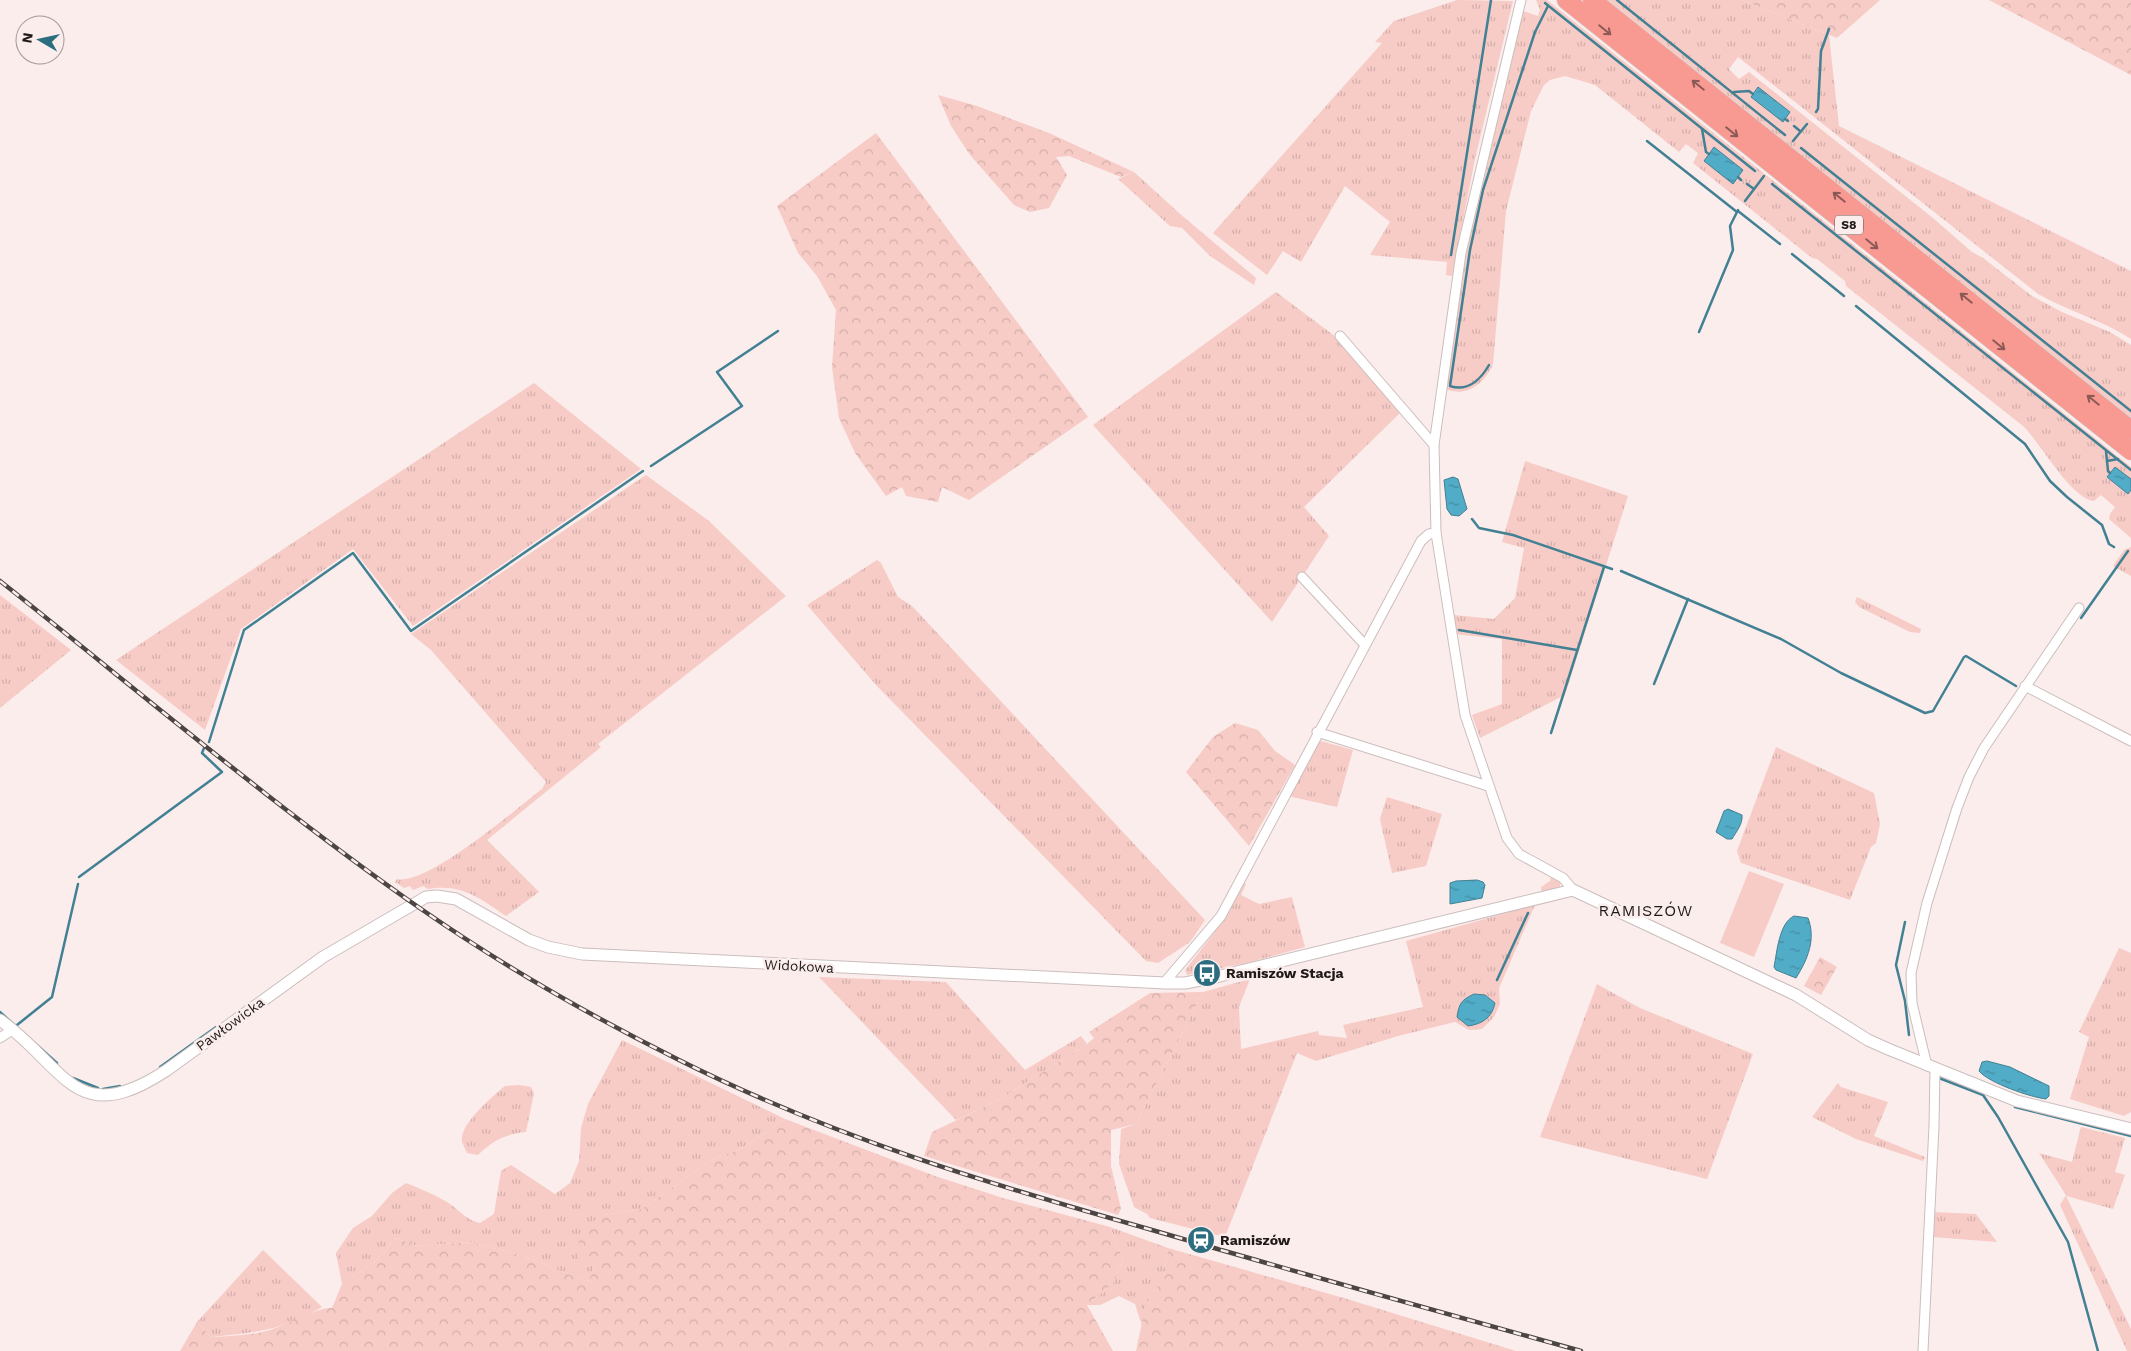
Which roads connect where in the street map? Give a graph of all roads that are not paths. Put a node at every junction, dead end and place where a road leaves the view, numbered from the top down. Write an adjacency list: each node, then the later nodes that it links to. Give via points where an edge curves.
1 (1521, 0): 6 (street, via 1461,253)
2 (1566, 0): 7 (highway, S8, one-way to 7)
3 (1592, 0): 5 (highway, S8, one-way to 3)
4 (1340, 336): 6 (street)
5 (2131, 430)
6 (1434, 445): 8 (street)
7 (2131, 451)
8 (1436, 533): 11 (street, via 1421,541); 15 (street, via 1465,715)
9 (1302, 578): 11 (street)
10 (2079, 608): 12 (street)
11 (1365, 645): 13 (street)
12 (2025, 686): 14 (street); 22 (street, via 1968,778 1927,903 1911,973 1911,988)
13 (1317, 732): 15 (street); 18 (street, via 1221,916)
14 (2131, 741)
15 (1488, 786): 16 (street, via 1513,848 1563,878)
16 (1573, 890): 18 (street, Widokowa, via 1216,978); 22 (street, via 1796,995 1868,1040)
17 (470, 906): 18 (street, Widokowa, via 529,940 582,954); 20 (street, Pawłowicka, via 456,899 437,896 426,897 402,909 324,957 168,1070 127,1092 102,1095 75,1087 60,1077)
18 (1164, 983)
19 (0, 1020): 20 (street, Pawłowicka)
20 (12, 1030): 21 (street)
21 (0, 1038)
22 (1931, 1067): 23 (street, via 2017,1101); 24 (street, via 1934,1126)
23 (2131, 1129)
24 (1923, 1351)

